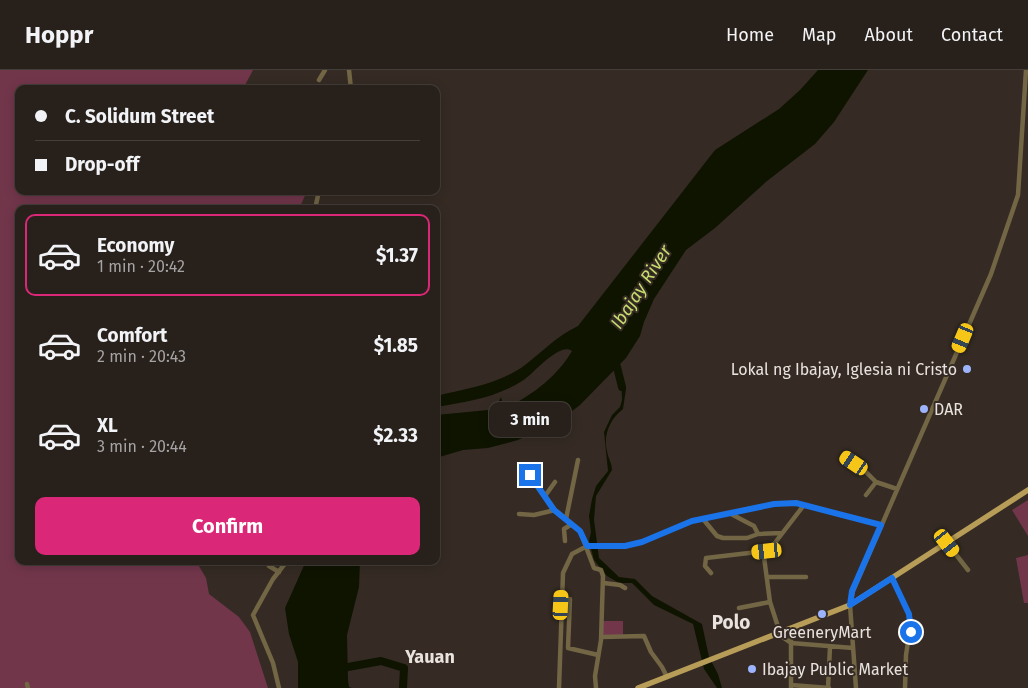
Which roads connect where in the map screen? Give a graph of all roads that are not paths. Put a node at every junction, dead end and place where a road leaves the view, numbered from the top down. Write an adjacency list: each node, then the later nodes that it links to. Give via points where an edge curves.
1 (324, 70): 4 (street)
2 (349, 70): 5 (street)
3 (1026, 70): 11 (street, via 1018,195 1013,214 988,282)
4 (319, 80)
5 (351, 85)
6 (844, 456): 10 (street)
7 (578, 460): 19 (street)
8 (530, 475): 14 (street)
9 (555, 482): 14 (street)
10 (876, 482): 11 (street); 13 (street)
11 (897, 489): 22 (street)
12 (1028, 490): 26 (main road)
13 (866, 495)
14 (545, 496): 16 (street)
15 (804, 504): 18 (street, via 774,504); 22 (street); 23 (street)
16 (554, 510): 17 (street, via 534,515); 19 (street)
17 (519, 514)
18 (730, 514): 20 (street); 24 (street, via 754,526)
19 (566, 519): 21 (street)
20 (703, 519): 24 (street, via 723,538 747,538); 27 (street, via 625,546)
21 (572, 524): 25 (street, via 564,529); 27 (street, via 580,531)
22 (881, 525): 41 (street, via 852,591)
23 (782, 533): 24 (street); 28 (street)
24 (758, 534)
25 (565, 541)
26 (947, 543): 31 (street); 36 (main road)
27 (587, 546): 37 (street, via 594,568 602,572); 53 (street, via 572,554 563,572)
28 (767, 551): 33 (street, via 706,558 705,566); 34 (street, via 764,557)
29 (284, 565): 32 (street)
30 (269, 566): 32 (street)
31 (968, 570)
32 (279, 572): 52 (street, via 253,615 273,663)
33 (711, 572)
34 (768, 577): 35 (street); 40 (street)
35 (806, 577)
36 (892, 578): 41 (main road); 58 (street, via 911,623)
37 (604, 583): 38 (street); 45 (street)
38 (626, 588)
39 (570, 599): 49 (street, via 568,648)
40 (770, 602): 42 (street); 44 (street)
41 (850, 605): 43 (main road); 48 (street)
42 (739, 608)
43 (791, 629): 44 (main road); 46 (street)
44 (779, 634): 46 (street); 50 (main road)
45 (601, 637): 49 (street); 50 (street, via 644,636)
46 (791, 643): 47 (street); 51 (street)
47 (830, 647): 48 (street); 56 (street)
48 (853, 648): 57 (street)
49 (598, 655): 54 (street)
50 (666, 677): 55 (main road)
51 (791, 686): 56 (street)
52 (279, 688)
53 (559, 688)
54 (596, 688)
55 (638, 688)
56 (829, 688)
57 (856, 688)
58 (905, 688)

